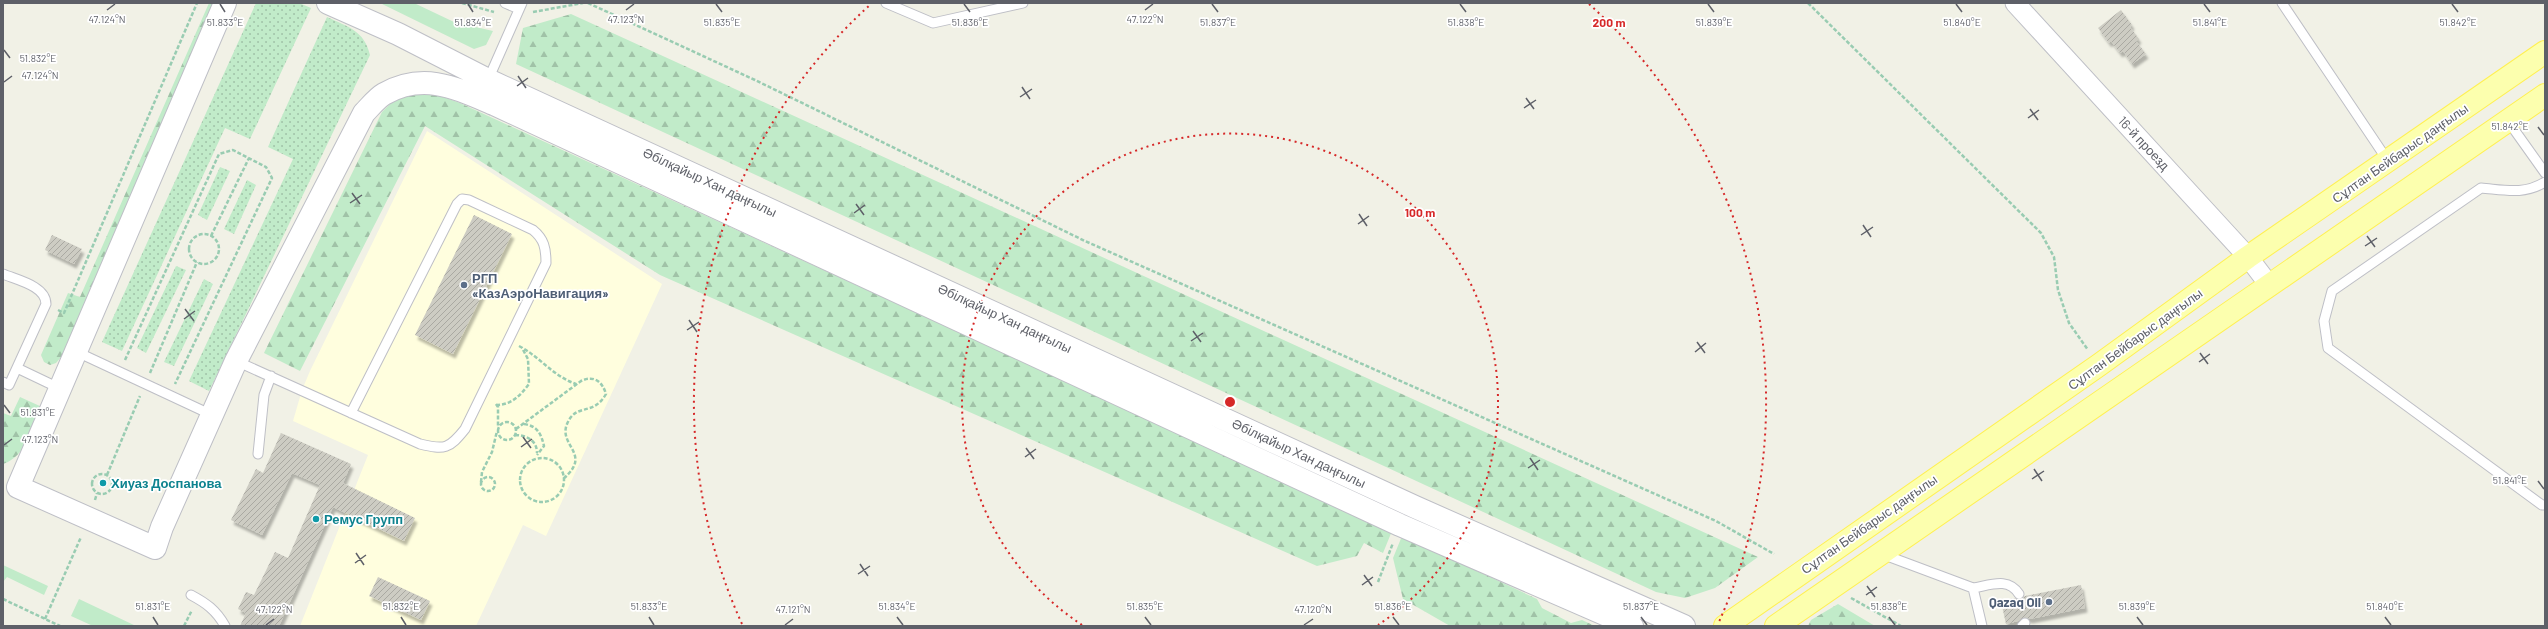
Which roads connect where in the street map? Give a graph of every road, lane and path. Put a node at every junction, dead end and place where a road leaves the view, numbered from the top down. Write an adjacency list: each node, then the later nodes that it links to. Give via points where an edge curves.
1 (197, 3): 27 (path, via 64,313)
2 (225, 3): 30 (street)
3 (328, 3): 15 (street, Әбілқайыр Хан даңғылы, via 354,9)
4 (462, 3): 13 (path, via 478,9)
5 (505, 3): 13 (lane)
6 (584, 3): 13 (path)
7 (588, 3): 59 (path, via 755,80 1086,241 1716,521)
8 (886, 3): 9 (lane, via 933,24)
9 (1023, 3)
10 (1808, 3): 32 (path, via 2041,233 2054,257 2058,290 2069,323)
11 (2014, 3): 23 (street, 16-й проезд)
12 (2282, 3): 19 (lane)
13 (519, 9): 15 (lane)
14 (2545, 52): 19 (main road, Сұлтан Бейбарыс даңғылы)
15 (488, 80): 71 (street, Әбілқайыр Хан даңғылы, via 1415,507)
16 (2545, 95): 17 (main road)
17 (2508, 121): 20 (lane); 26 (main road)
18 (249, 158): 22 (path); 34 (path, via 233,150 220,154); 41 (path, via 266,167 272,178)
19 (2388, 161): 23 (main road, Сұлтан Бейбарыс даңғылы)
20 (2545, 173)
21 (2545, 182): 56 (lane, via 2532,190 2520,192 2481,188 2332,291 2324,321 2328,348)
22 (211, 236): 24 (path, via 217,243 216,257 209,262); 24 (path, via 197,236 190,243 190,252)
23 (2248, 257): 26 (street, 16-й проезд); 32 (main road, Сұлтан Бейбарыс даңғылы)
24 (197, 262): 37 (path)
25 (3, 274): 27 (lane, via 41,290 46,297)
26 (2270, 286): 60 (main road)
27 (46, 304): 33 (lane)
28 (509, 341): 29 (path); 40 (lane); 43 (lane, via 546,262 546,250 540,236 533,230 470,200 462,200 457,204)
29 (522, 348): 38 (path, via 556,375); 42 (path, via 528,359 529,384 520,396 506,405)
30 (77, 352): 34 (lane); 39 (street)
31 (236, 361): 35 (lane); 44 (street); 58 (street, Әбілқайыр Хан даңғылы, via 364,113 384,94 420,82 449,85)
32 (2099, 365): 72 (main road, Сұлтан Бейбарыс даңғылы)
33 (17, 368): 36 (lane, via 9,385); 39 (lane)
34 (119, 372): 37 (lane)
35 (272, 376): 43 (lane); 49 (lane, via 264,394)
36 (3, 382)
37 (145, 383): 41 (lane); 52 (path)
38 (577, 384): 45 (path); 53 (path, via 589,377 598,379 606,394 601,404 573,414 567,424 565,433 576,456 574,466)
39 (61, 389): 57 (street, via 18,487)
40 (484, 393): 42 (path); 43 (lane, via 466,429 450,446 438,449 420,444)
41 (170, 395): 44 (lane)
42 (496, 404): 46 (path)
43 (351, 413)
44 (212, 415): 57 (street, via 155,548)
45 (523, 424): 47 (path); 50 (path, via 532,425 542,436 544,446)
46 (497, 429): 47 (path, via 507,422 513,424); 48 (path, via 499,436 504,440); 54 (path)
47 (516, 429): 48 (path)
48 (515, 435): 50 (path, via 525,435 531,440 537,448)
49 (258, 454)
50 (537, 455): 51 (path)
51 (537, 459): 53 (path, via 554,462); 53 (path, via 529,462 521,474 520,481 526,495 532,500 547,501 559,493)
52 (107, 474): 55 (path, via 100,474 93,480 93,488); 55 (path, via 112,479 112,488 104,494)
53 (563, 479)
54 (481, 482): 54 (path, via 485,491 492,490 495,486 492,478 488,477)
55 (98, 493): 57 (path)
56 (2544, 506)
57 (89, 518): 67 (path)
58 (1400, 525): 61 (path); 70 (street, Әбілқайыр Хан даңғылы)
59 (1774, 554)
60 (1881, 554): 62 (main road); 63 (lane)
61 (1378, 582)
62 (1832, 588): 73 (main road); 74 (path)
63 (1973, 588): 64 (lane, via 2004,583 2014,586); 75 (lane)
64 (2019, 594)
65 (191, 595): 69 (lane, via 210,606)
66 (3, 600): 67 (path)
67 (45, 619): 68 (path)
68 (60, 626)
69 (225, 626)
70 (1632, 626)
71 (1684, 626)
72 (1725, 626)
73 (1776, 626)
74 (1902, 626)
75 (1982, 626)

